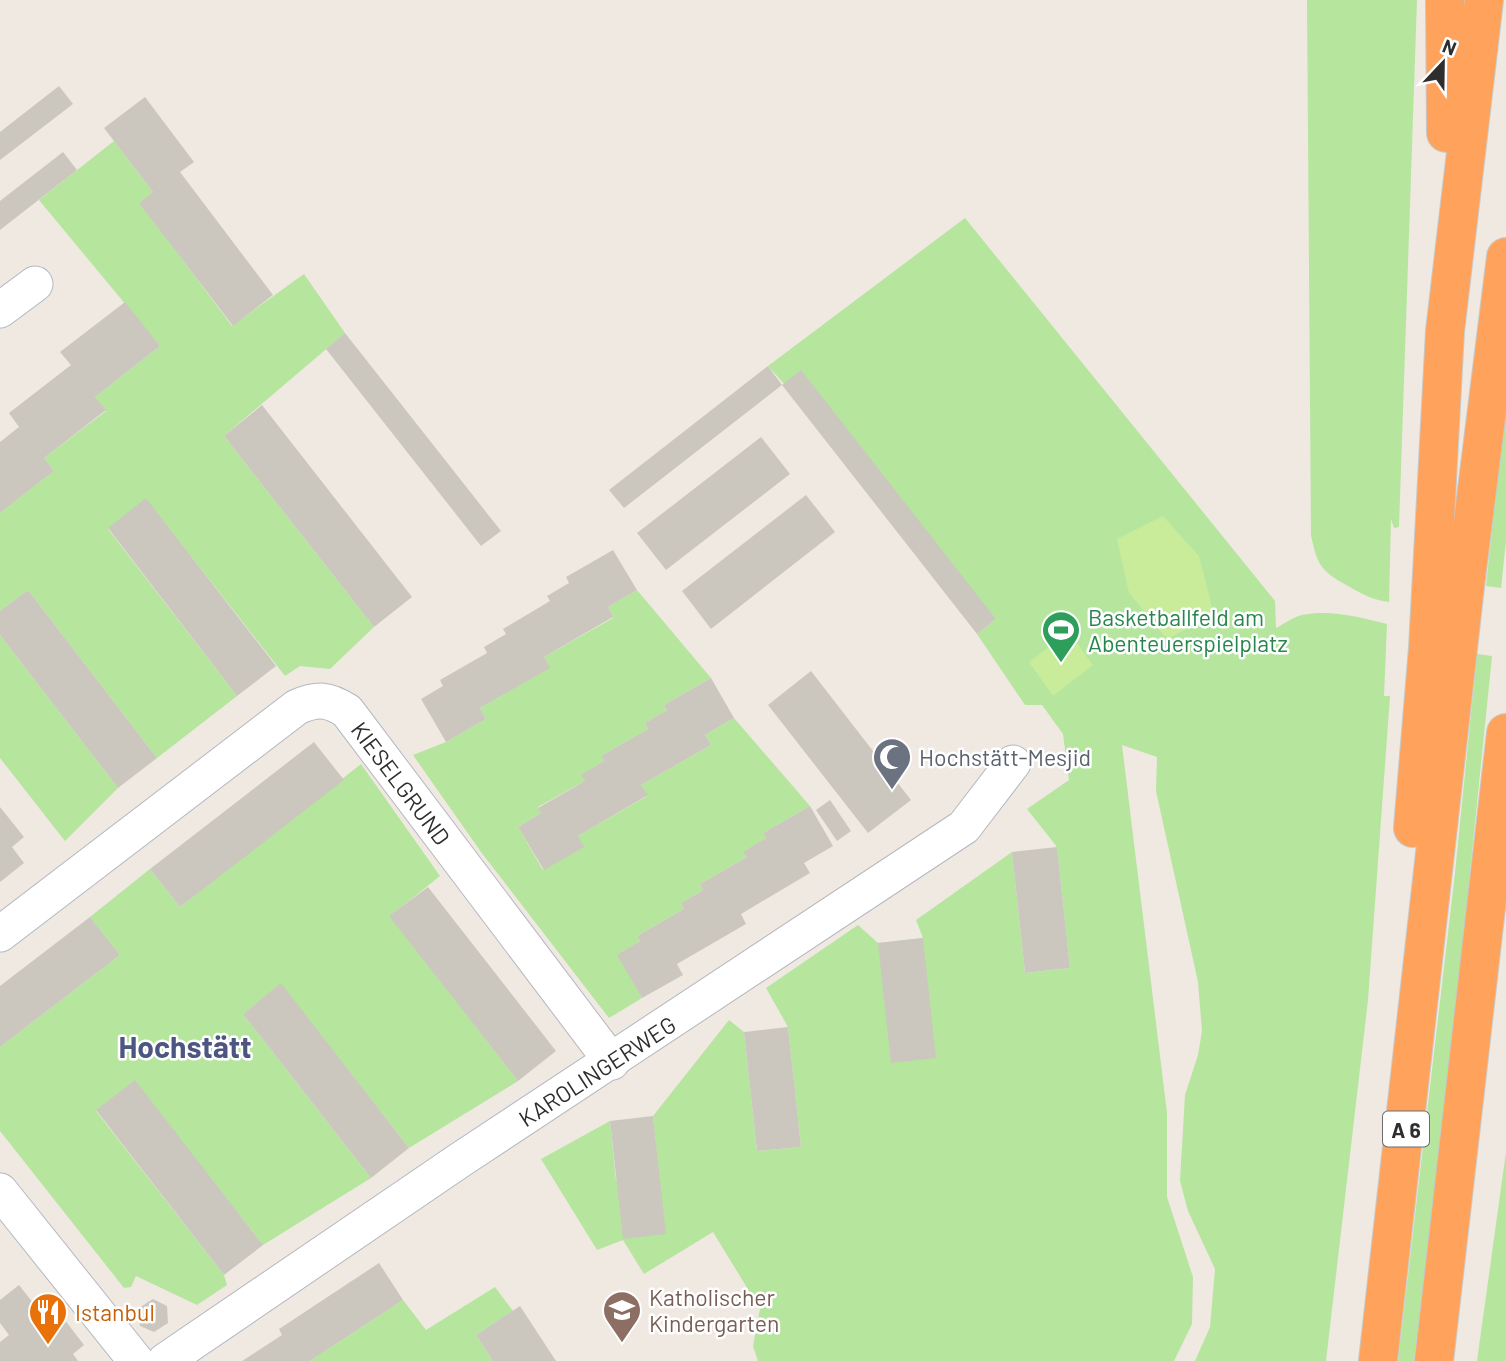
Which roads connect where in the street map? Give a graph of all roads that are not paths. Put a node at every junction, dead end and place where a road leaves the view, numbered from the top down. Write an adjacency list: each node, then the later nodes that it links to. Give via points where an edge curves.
1 (1445, 0): 6 (highway, via 1441,231)
2 (1484, 0): 6 (highway)
3 (1506, 257): 7 (highway, A 6)
4 (35, 284): 5 (street)
5 (0, 310)
6 (1445, 331): 7 (highway)
7 (1449, 584): 17 (highway, A 6, via 1431,897)
8 (1506, 733): 12 (highway, A 6)
9 (1013, 764): 13 (street, KAROLINGERWEG, via 964,827)
10 (0, 934): 13 (street, KIESELGRUND, via 297,707 315,699 331,701 347,711)
11 (1506, 999): 12 (highway)
12 (1474, 1035): 18 (highway, A 6)
13 (612, 1062): 16 (street, KAROLINGERWEG)
14 (0, 1191): 15 (street)
15 (136, 1361)
16 (165, 1361)
17 (1378, 1361)
18 (1434, 1361)

